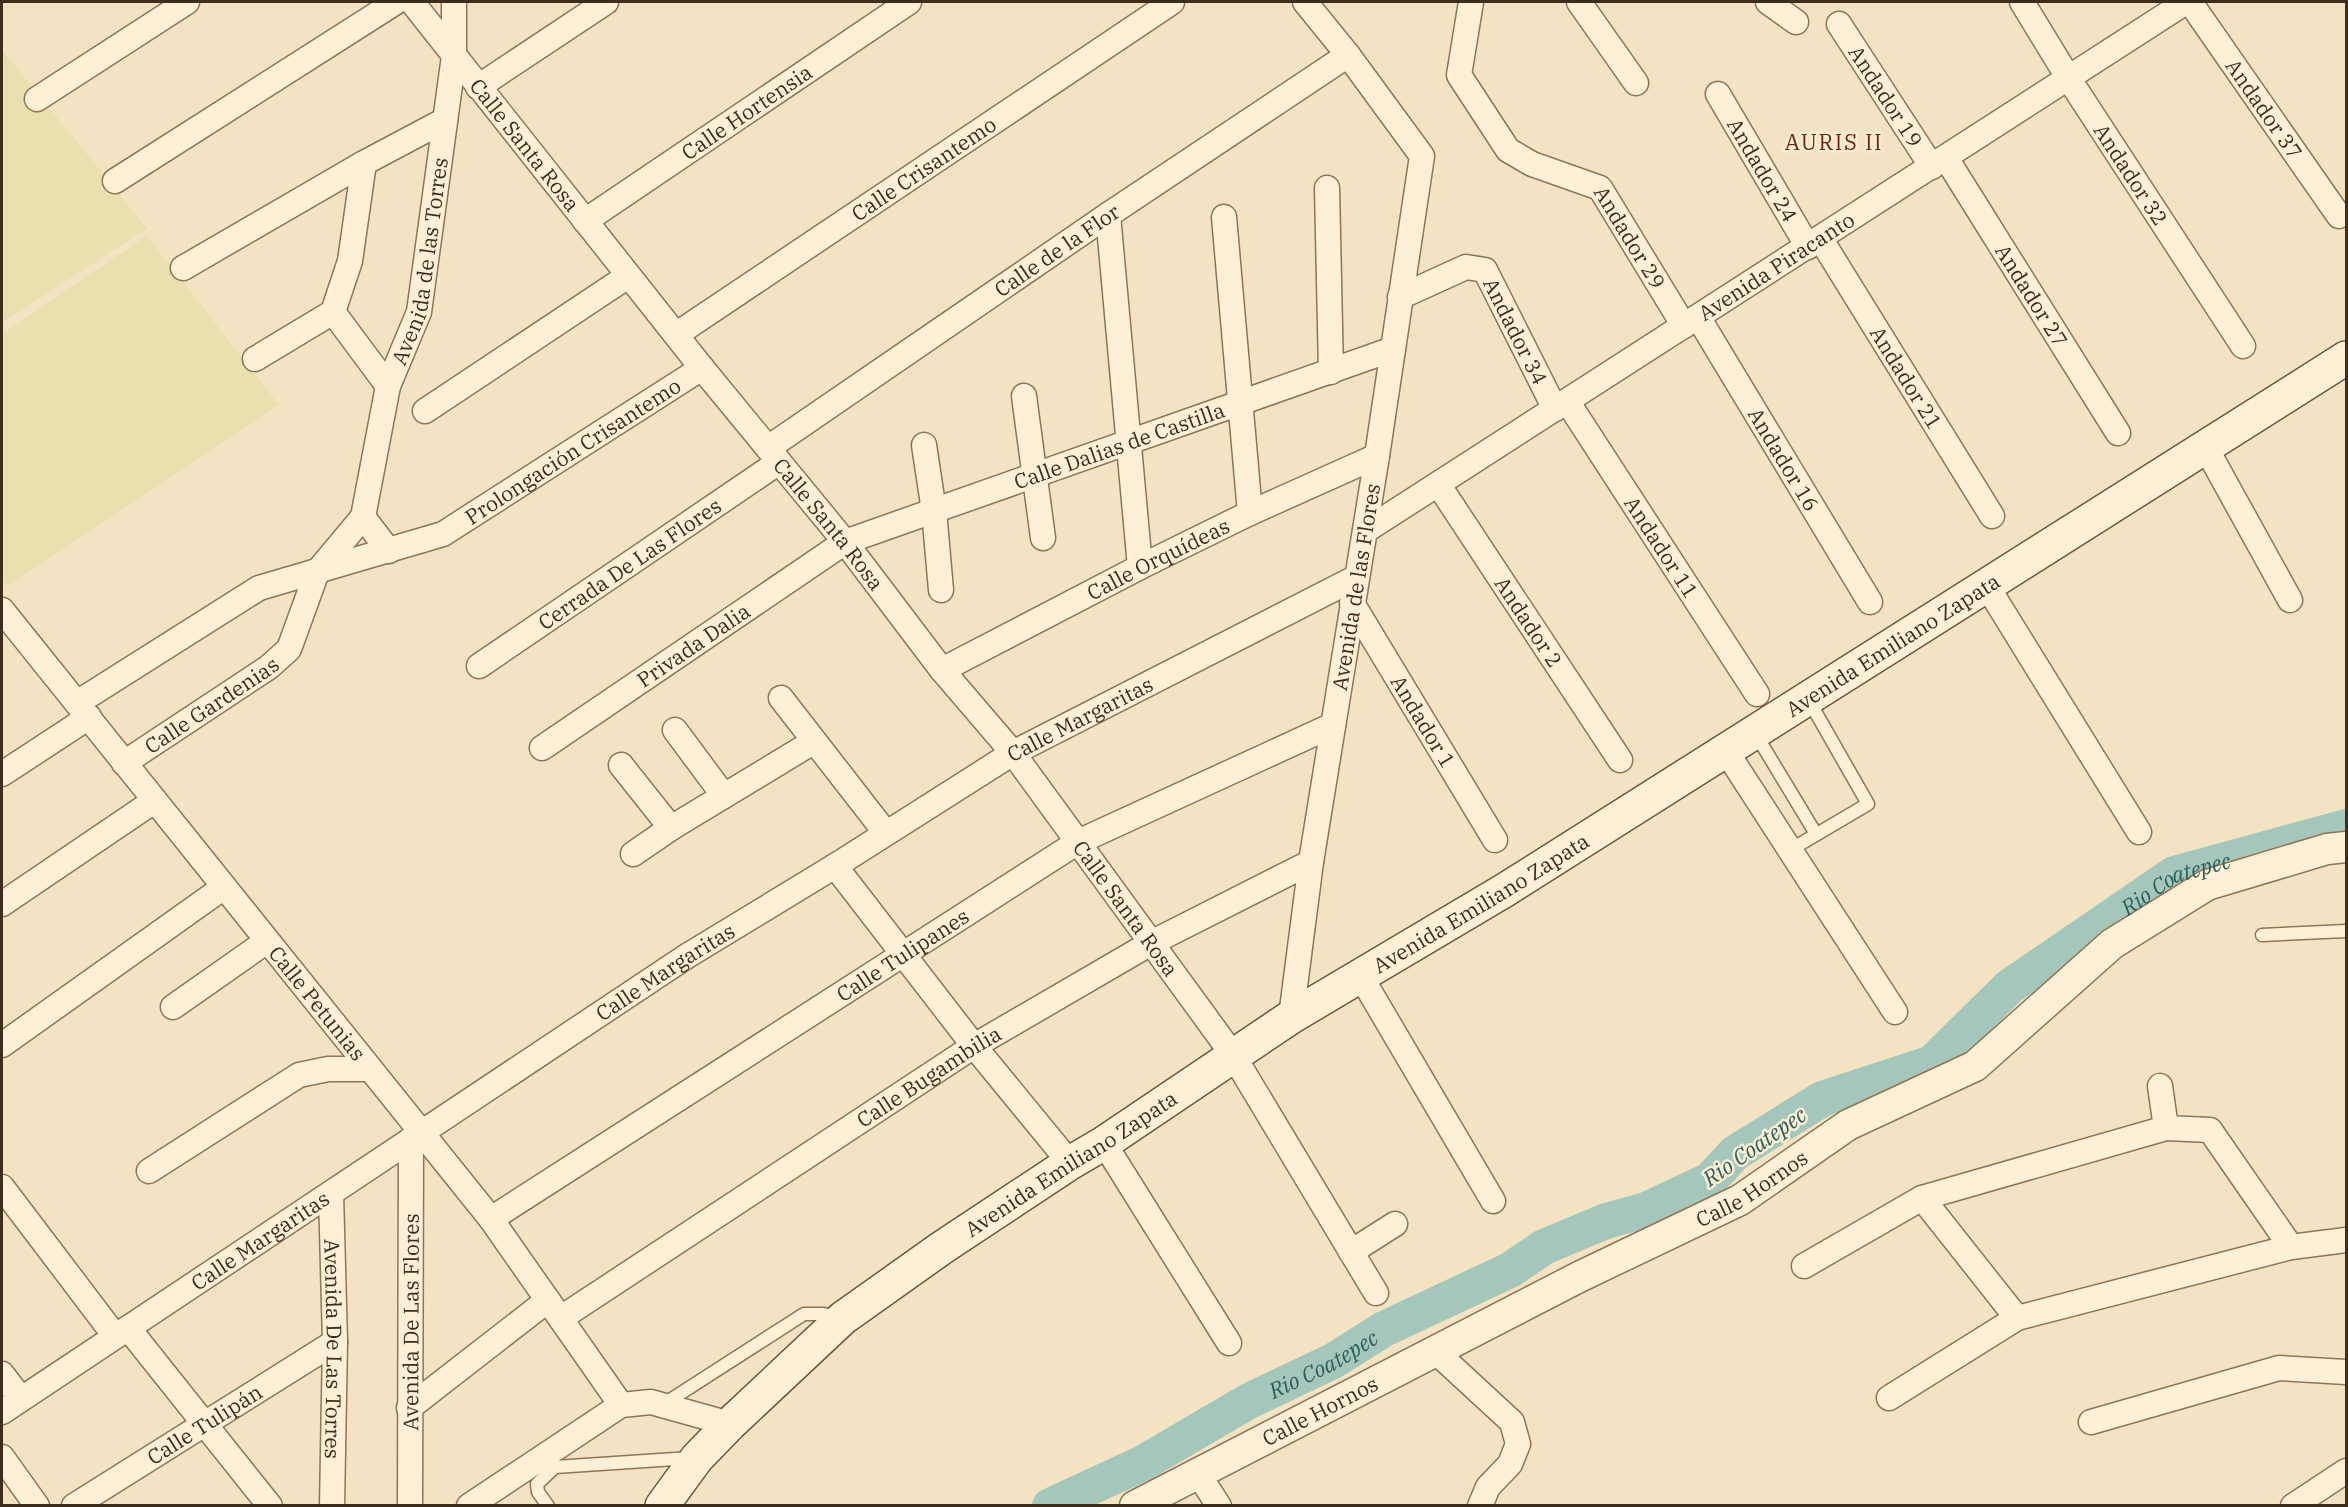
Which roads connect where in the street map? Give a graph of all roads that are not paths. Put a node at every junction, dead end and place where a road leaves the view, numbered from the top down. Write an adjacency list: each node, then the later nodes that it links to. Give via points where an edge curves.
1 (187, 2): 22 (street)
2 (396, 2): 26 (street)
3 (412, 2): 17 (street, Calle Santa Rosa)
4 (454, 2): 17 (street, Avenida de las Torres)
5 (606, 2): 20 (street)
6 (909, 2): 31 (street, Calle Hortensia)
7 (1172, 2): 38 (street, Calle Crisantemo)
8 (1305, 2): 16 (street)
9 (1471, 2): 37 (street, Andador 29, via 1459,75 1508,150 1532,164 1600,188)
10 (1579, 2): 19 (street)
11 (1768, 2): 14 (street)
12 (2022, 2): 18 (street, Andador 32)
13 (2188, 2): 18 (street, Avenida Piracanto); 29 (street, Andador 37)
14 (1796, 22)
15 (1839, 24): 24 (street, Andador 19)
16 (1348, 55): 28 (street, Calle de la Flor); 35 (street, Avenida de las Flores, via 1422,156)
17 (454, 56): 20 (street, Calle Santa Rosa); 23 (street, Avenida de las Torres)
18 (2069, 79): 24 (street, Avenida Piracanto); 39 (street, Andador 32)
19 (1636, 83)
20 (478, 87): 31 (street, Calle Santa Rosa)
21 (1718, 94): 32 (street, Andador 24)
22 (37, 99)
23 (445, 120): 25 (street); 45 (street, Avenida de las Torres, via 419,312)
24 (1939, 162): 32 (street, Avenida Piracanto); 50 (street, Andador 27)
25 (364, 163): 33 (street); 36 (street, via 350,261)
26 (116, 182)
27 (1327, 188): 44 (street)
28 (1108, 215): 51 (street); 54 (street, Calle de la Flor)
29 (2339, 216)
30 (1224, 217): 47 (street)
31 (585, 221): 34 (street, Calle Santa Rosa)
32 (1814, 242): 37 (street, Avenida Piracanto); 60 (street, Andador 21)
33 (183, 268)
34 (628, 276): 38 (street, Calle Santa Rosa); 49 (street)
35 (1400, 297): 40 (street, Avenida de las Flores); 48 (street, Andador 34, via 1466,267 1485,270)
36 (333, 312): 42 (street); 45 (street)
37 (1691, 322): 48 (street, Avenida Piracanto); 72 (street, Andador 16)
38 (677, 334): 43 (street, Calle Santa Rosa)
39 (2243, 346)
40 (1393, 349): 44 (street, Calle Dalias de Castilla); 55 (street, Avenida de las Flores)
41 (2346, 358): 53 (main road, Avenida Emiliano Zapata)
42 (255, 359)
43 (702, 368): 54 (street, Calle Santa Rosa); 65 (street, Prolongación Crisantemo, via 442,534)
44 (1331, 372): 47 (street, Calle Dalias de Castilla)
45 (388, 386): 61 (street, Avenida de las Torres)
46 (1024, 396): 56 (street)
47 (1241, 402): 51 (street, Calle Dalias de Castilla); 59 (street)
48 (1561, 405): 57 (street, Avenida Piracanto); 77 (street, Andador 11)
49 (425, 411)
50 (2118, 433)
51 (1129, 442): 56 (street, Calle Dalias de Castilla); 66 (street)
52 (924, 445): 58 (street)
53 (2206, 448): 69 (main road, Avenida Emiliano Zapata); 71 (street)
54 (774, 455): 64 (street, Calle Santa Rosa); 75 (street, Cerrada De Las Flores)
55 (1377, 456): 59 (street, Calle Orquídeas); 62 (street, Avenida de las Flores)
56 (1036, 474): 58 (street, Calle Dalias de Castilla); 63 (street)
57 (1438, 484): 62 (street, Avenida Piracanto); 88 (street, Andador 2)
58 (934, 511): 64 (street, Calle Dalias de Castilla); 70 (street)
59 (1250, 513): 66 (street, Calle Orquídeas)
60 (1992, 516)
61 (363, 517): 65 (street); 67 (street, Calle Gardenias)
62 (1365, 531): 68 (street, Avenida de las Flores)
63 (1043, 538)
64 (845, 542): 76 (street, Calle Santa Rosa); 85 (street, Privada Dalia)
65 (389, 552): 67 (street, Prolongación Crisantemo)
66 (1140, 567): 76 (street, Calle Orquídeas)
67 (317, 572): 80 (street, Prolongación Crisantemo, via 259,588); 89 (street, Calle Gardenias, via 289,649 269,667)
68 (1357, 577): 73 (street, Avenida de las Flores); 87 (street, Calle Margaritas)
69 (1987, 586): 79 (main road, Avenida Emiliano Zapata); 96 (street)
70 (941, 590)
71 (2290, 600)
72 (1870, 602)
73 (1352, 603): 81 (street, Avenida de las Flores); 98 (street, Andador 1)
74 (2, 613): 80 (street, Calle Petunias)
75 (479, 666)
76 (942, 670): 87 (street, Calle Santa Rosa)
77 (1757, 694)
78 (781, 698): 84 (street)
79 (1807, 698): 83 (main road, Avenida Emiliano Zapata); 97 (lane, via 1868,804)
80 (83, 710): 89 (street, Calle Petunias); 91 (street, Prolongación Crisantemo)
81 (1333, 725): 99 (street, Calle Tulipanes); 103 (street, Avenida de las Flores)
82 (675, 730): 92 (street)
83 (1755, 733): 86 (main road, Avenida Emiliano Zapata); 97 (lane)
84 (813, 742): 92 (street); 95 (street)
85 (542, 748)
86 (1726, 751): 101 (street); 112 (main road, Avenida Emiliano Zapata, via 1505,890)
87 (1013, 753): 95 (street, Calle Margaritas); 99 (street, Calle Santa Rosa)
88 (1620, 760)
89 (124, 763): 93 (street, Calle Petunias)
90 (621, 765): 94 (street)
91 (2, 774)
92 (724, 796): 94 (street)
93 (154, 801): 105 (street, Calle Petunias); 106 (street)
94 (671, 828): 102 (street)
95 (885, 832): 104 (street, Calle Margaritas)
96 (2139, 832)
97 (1815, 834): 101 (lane)
98 (1495, 840)
99 (1078, 842): 110 (street, Calle Santa Rosa); 111 (street, Calle Tulipanes)
100 (2346, 847): 143 (street, Calle Hornos, via 2327,849 2207,885 2112,944 1975,1066 1848,1125 1740,1200)
101 (1790, 850): 114 (street)
102 (633, 854)
103 (1311, 862): 110 (street, Calle Bugambilia); 115 (street, Avenida de las Flores)
104 (835, 866): 111 (street); 122 (street, Calle Margaritas, via 687,956)
105 (224, 888): 109 (street, Calle Petunias); 116 (street)
106 (2, 904)
107 (2346, 931): 108 (lane)
108 (2262, 935)
109 (267, 941): 113 (street); 119 (street, Calle Petunias)
110 (1150, 943): 117 (street, Calle Bugambilia); 118 (street, Calle Santa Rosa)
111 (902, 955): 117 (street); 130 (street, Calle Tulipanes)
112 (1360, 975): 115 (main road, Avenida Emiliano Zapata); 129 (street)
113 (173, 1007)
114 (1895, 1012)
115 (1291, 1017): 118 (main road, Avenida Emiliano Zapata)
116 (2, 1045)
117 (974, 1046): 124 (street); 137 (street, Calle Bugambilia)
118 (1233, 1055): 123 (main road, Avenida Emiliano Zapata); 134 (street, Calle Santa Rosa)
119 (369, 1069): 122 (street, Calle Petunias); 125 (street, via 328,1069 299,1075)
120 (2160, 1086): 121 (street)
121 (2166, 1128): 128 (street); 133 (street, via 2210,1130)
122 (416, 1136): 127 (street, Calle Margaritas); 130 (street, Calle Petunias); 150 (street, Avenida De Las Flores)
123 (1104, 1143): 124 (main road, Avenida Emiliano Zapata); 142 (street)
124 (1070, 1163): 138 (main road, Avenida Emiliano Zapata)
125 (149, 1172)
126 (2, 1187): 140 (street)
127 (331, 1192): 140 (street, Calle Margaritas); 141 (street, Avenida De Las Torres)
128 (1922, 1198): 135 (street); 139 (street)
129 (1493, 1201)
130 (491, 1219): 137 (street, Calle Petunias)
131 (1395, 1224): 134 (street)
132 (2346, 1240): 133 (street)
133 (2291, 1247): 139 (street)
134 (1351, 1252): 136 (street, Calle Santa Rosa)
135 (1804, 1266)
136 (1376, 1293)
137 (554, 1309): 148 (street, Calle Petunias); 150 (street, Calle Bugambilia)
138 (843, 1318): 147 (lane, via 804,1314); 153 (main road, Avenida Emiliano Zapata)
139 (2017, 1318): 146 (street)
140 (122, 1332): 149 (street, Calle Margaritas); 152 (street)
141 (335, 1342): 152 (street, Calle Tulipán); 161 (street, Avenida De Las Torres)
142 (1229, 1343)
143 (1435, 1351): 157 (street, Calle Hornos); 168 (street, via 1512,1422 1518,1444 1510,1464 1488,1487)
144 (2346, 1372): 151 (street, via 2279,1368)
145 (2, 1374): 149 (street)
146 (1889, 1398)
147 (664, 1404): 148 (street); 153 (street)
148 (621, 1405): 163 (street)
149 (11, 1406)
150 (410, 1408): 162 (street, Avenida De Las Flores)
151 (2091, 1422)
152 (205, 1424): 159 (street, Calle Tulipán); 160 (street)
153 (730, 1424): 155 (main road, Avenida Emiliano Zapata)
154 (2, 1456): 158 (street)
155 (697, 1458): 164 (lane, via 555,1467 537,1484); 165 (main road, Avenida Emiliano Zapata)
156 (2346, 1471): 169 (street)
157 (1197, 1472): 166 (street, Calle Hornos); 167 (street)
158 (38, 1506)
159 (74, 1506)
160 (270, 1506)
161 (332, 1506)
162 (410, 1506)
163 (469, 1506)
164 (549, 1506)
165 (662, 1506)
166 (1135, 1506)
167 (1219, 1506)
168 (1480, 1506)
169 (2293, 1506)

